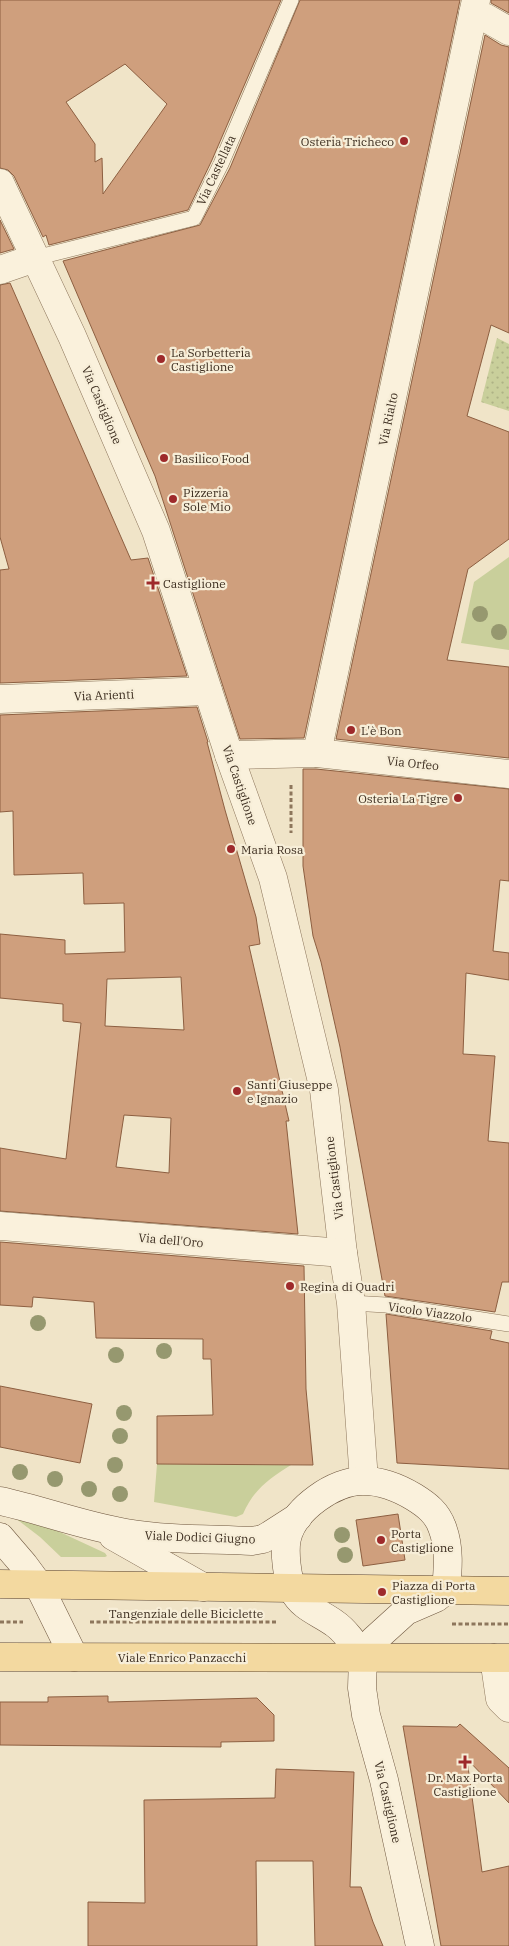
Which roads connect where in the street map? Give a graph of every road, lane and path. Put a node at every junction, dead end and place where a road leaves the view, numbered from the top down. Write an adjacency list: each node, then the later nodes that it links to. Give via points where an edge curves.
1 (291, 0): 5 (lane, Via Castellata, via 221,164 194,218)
2 (475, 7): 3 (street, via 486,18); 9 (street, Via Rialto)
3 (509, 31)
4 (0, 183): 5 (street, Via Castiglione)
5 (36, 258): 6 (street); 7 (street, Via Castiglione, via 156,531)
6 (0, 270)
7 (208, 691): 8 (street, Via Arienti); 10 (street, Via Castiglione)
8 (0, 699)
9 (317, 753): 10 (street); 11 (street, Via Orfeo)
10 (229, 755): 13 (street, Via Castiglione, via 273,878 324,1090)
11 (509, 774)
12 (0, 1226): 13 (street, Via dell'Oro)
13 (342, 1253): 14 (street, Via Castiglione)
14 (351, 1303): 15 (lane, Vicolo Viazzolo, via 386,1305); 16 (street, Via Castiglione)
15 (509, 1324)
16 (364, 1480): 18 (street, via 328,1490); 26 (street, via 402,1490 434,1512 443,1527 447,1547)
17 (0, 1501): 19 (street, Viale Dodici Giugno)
18 (298, 1517): 19 (street, Viale Dodici Giugno, via 270,1536 252,1541 152,1536); 25 (street, via 287,1538 287,1565)
19 (97, 1527): 23 (street, Viale Dodici Giugno)
20 (0, 1537): 22 (street)
21 (0, 1584): 22 (main road)
22 (38, 1584): 23 (main road); 38 (street)
23 (203, 1587): 24 (main road)
24 (243, 1588): 25 (main road); 32 (path)
25 (292, 1589): 26 (main road); 40 (street, via 308,1608 335,1623)
26 (446, 1590): 27 (main road); 40 (street, via 406,1611 374,1640)
27 (481, 1591): 28 (main road); 35 (path)
28 (509, 1591)
29 (0, 1622): 30 (path)
30 (10, 1622)
31 (93, 1622): 32 (path, Tangenziale delle Biciclette)
32 (254, 1622): 33 (path, Tangenziale delle Biciclette); 39 (path)
33 (280, 1622)
34 (443, 1624): 35 (path)
35 (482, 1624): 36 (path); 41 (path)
36 (509, 1624)
37 (0, 1657): 38 (main road, Viale Enrico Panzacchi)
38 (74, 1657): 39 (main road, Viale Enrico Panzacchi)
39 (255, 1657): 40 (main road, Viale Enrico Panzacchi)
40 (363, 1657): 41 (main road, Viale Enrico Panzacchi); 43 (street, Via Castiglione, via 362,1688 366,1715 384,1780)
41 (495, 1658): 42 (street, via 500,1699)
42 (509, 1708)
43 (420, 1946)

